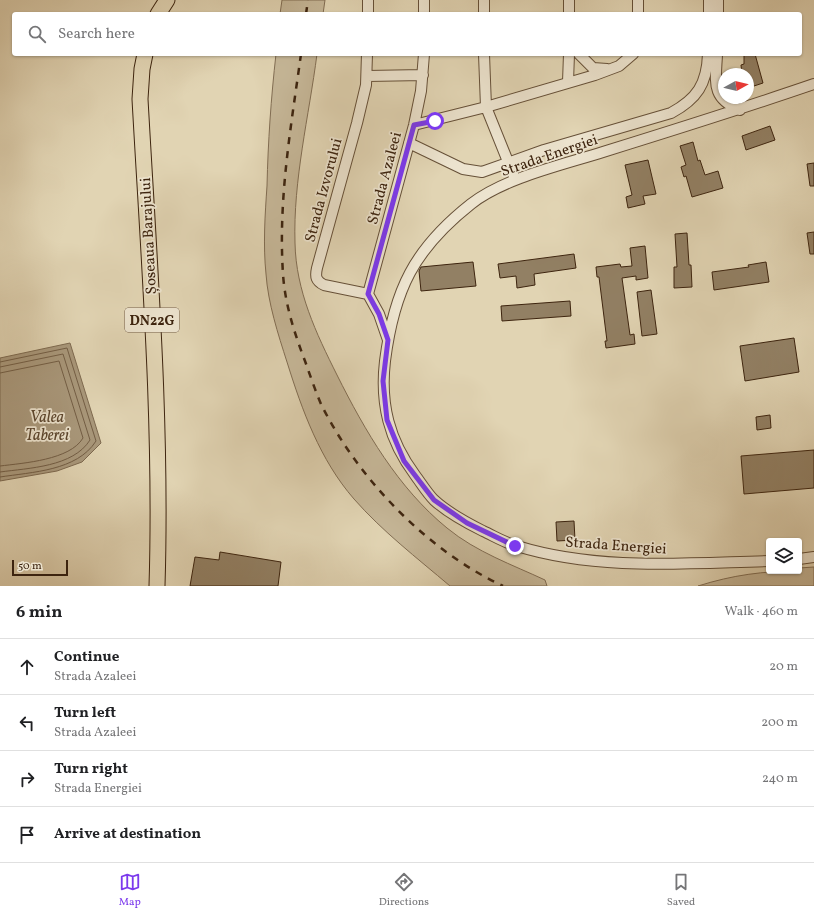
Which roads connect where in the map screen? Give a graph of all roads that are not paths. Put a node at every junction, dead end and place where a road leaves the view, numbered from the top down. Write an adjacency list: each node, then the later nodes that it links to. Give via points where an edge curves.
1 (167, 0): 9 (highway)
2 (368, 0): 10 (street)
3 (424, 0): 11 (street)
4 (484, 0): 12 (street)
5 (569, 0): 13 (street)
6 (638, 0): 14 (street)
7 (709, 0): 15 (street)
8 (718, 0): 16 (street)
9 (159, 12)
10 (368, 12)
11 (424, 12)
12 (484, 12)
13 (569, 12)
14 (638, 12)
15 (709, 12)
16 (718, 12)
17 (144, 56): 44 (highway, Șoseaua Barajului / DN22G, via 140,99 157,413)
18 (367, 56): 28 (street, Strada Izvorului)
19 (424, 56): 27 (street)
20 (484, 56): 32 (street)
21 (569, 56): 29 (street)
22 (581, 56): 26 (street, via 593,68)
23 (631, 56): 26 (street, Strada Azaleei, via 623,64)
24 (708, 56): 37 (street, via 705,78 699,92 687,104 672,113)
25 (717, 56): 33 (street, via 716,80 721,99)
26 (610, 69): 29 (street, Strada Azaleei)
27 (423, 75): 28 (street); 31 (street)
28 (367, 76): 39 (street, Strada Izvorului, via 316,279 324,285)
29 (568, 82): 32 (street, Strada Azaleei)
30 (814, 84): 33 (street, Strada Energiei)
31 (421, 91): 34 (street, via 425,116); 35 (street)
32 (486, 107): 34 (street, Strada Azaleei); 37 (street)
33 (740, 110): 38 (street, Strada Energiei)
34 (435, 121): 35 (street, Strada Azaleei)
35 (414, 125): 36 (street, Strada Azaleei)
36 (409, 143): 37 (street, via 470,171 487,171); 39 (street, Strada Azaleei)
37 (508, 162): 38 (street)
38 (515, 179): 40 (street, Strada Energiei, via 472,202 432,238 417,257 396,304)
39 (368, 294): 40 (street, via 379,314)
40 (388, 340): 43 (street, Strada Energiei, via 383,381 387,420 404,461 434,500 467,523 515,546 573,560 632,564)
41 (814, 557): 42 (street)
42 (802, 559)
43 (766, 562)
44 (157, 586)

